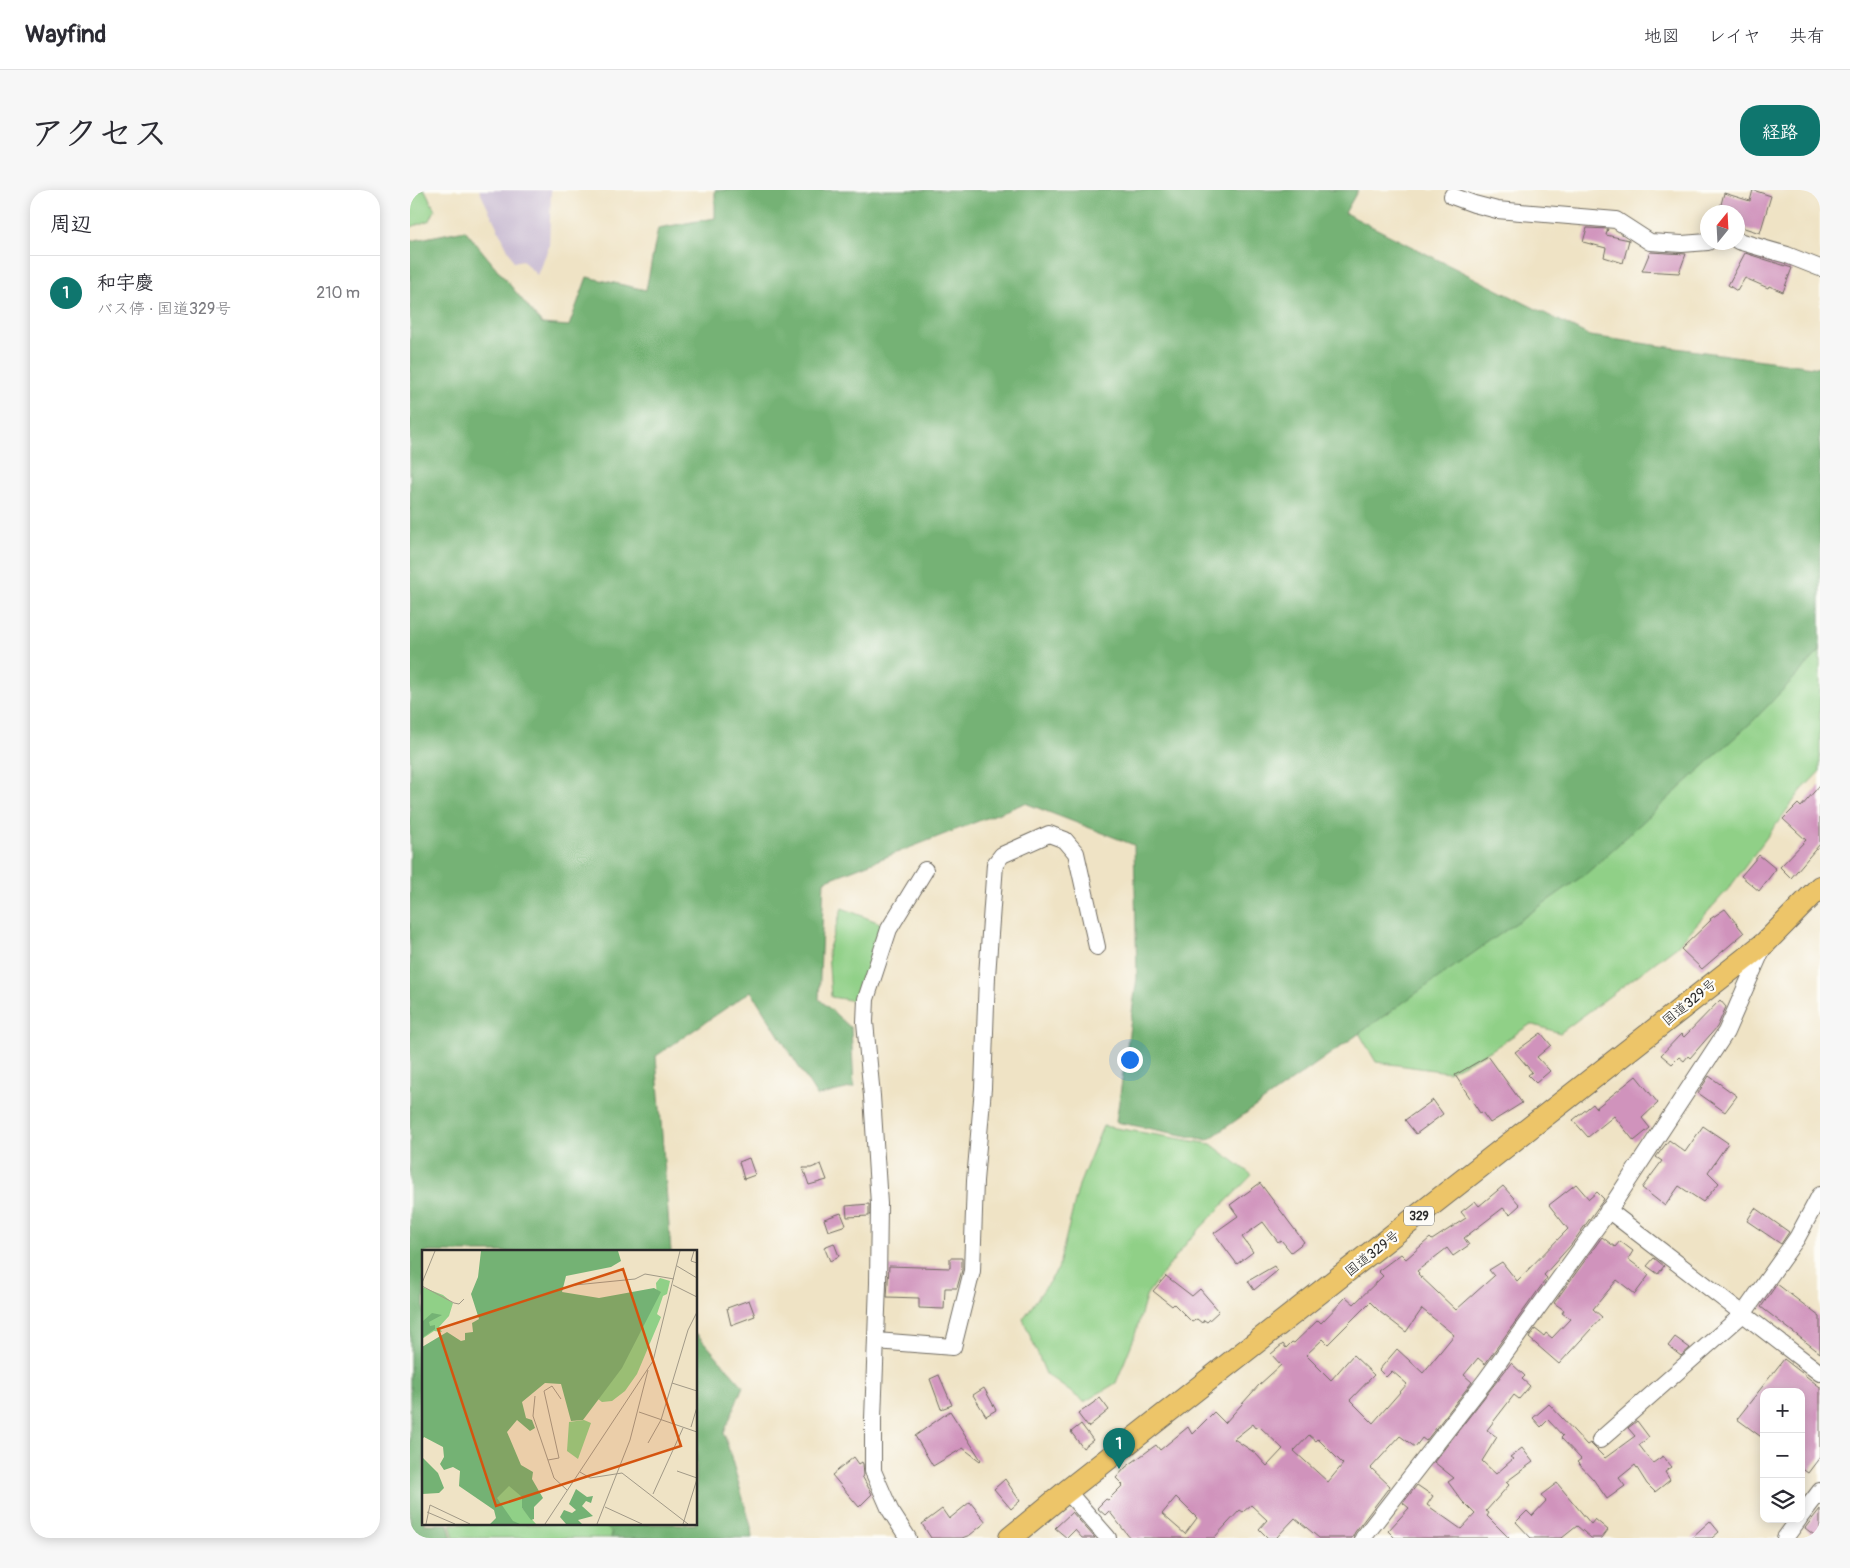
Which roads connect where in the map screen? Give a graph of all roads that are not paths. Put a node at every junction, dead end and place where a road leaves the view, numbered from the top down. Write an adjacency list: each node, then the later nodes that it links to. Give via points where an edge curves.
1 (1452, 196): 2 (street, via 1496,210 1616,220 1650,242)
2 (1700, 243)
3 (1745, 243): 4 (street)
4 (1820, 268)
5 (925, 870): 12 (street, via 889,930 866,999 879,1204)
6 (1820, 887): 7 (highway, 国道329号 / 329)
7 (1765, 943): 10 (street, via 1726,1032); 16 (highway, 国道329号 / 329)
8 (1097, 947): 12 (street, via 1076,853 1065,840 1049,834 1002,855 995,864 972,1271 953,1347)
9 (1820, 1195): 11 (street, via 1796,1238)
10 (1611, 1206): 11 (street); 22 (street, via 1485,1381)
11 (1746, 1310): 13 (street); 14 (street)
12 (876, 1341): 19 (street, via 873,1471 890,1510)
13 (1820, 1373)
14 (1600, 1440)
15 (1820, 1491): 17 (street)
16 (1067, 1492): 20 (highway, 国道329号 / 329); 21 (street)
17 (1805, 1511)
18 (1796, 1523): 23 (street)
19 (908, 1538)
20 (1010, 1538)
21 (1108, 1538)
22 (1363, 1538)
23 (1785, 1538)

